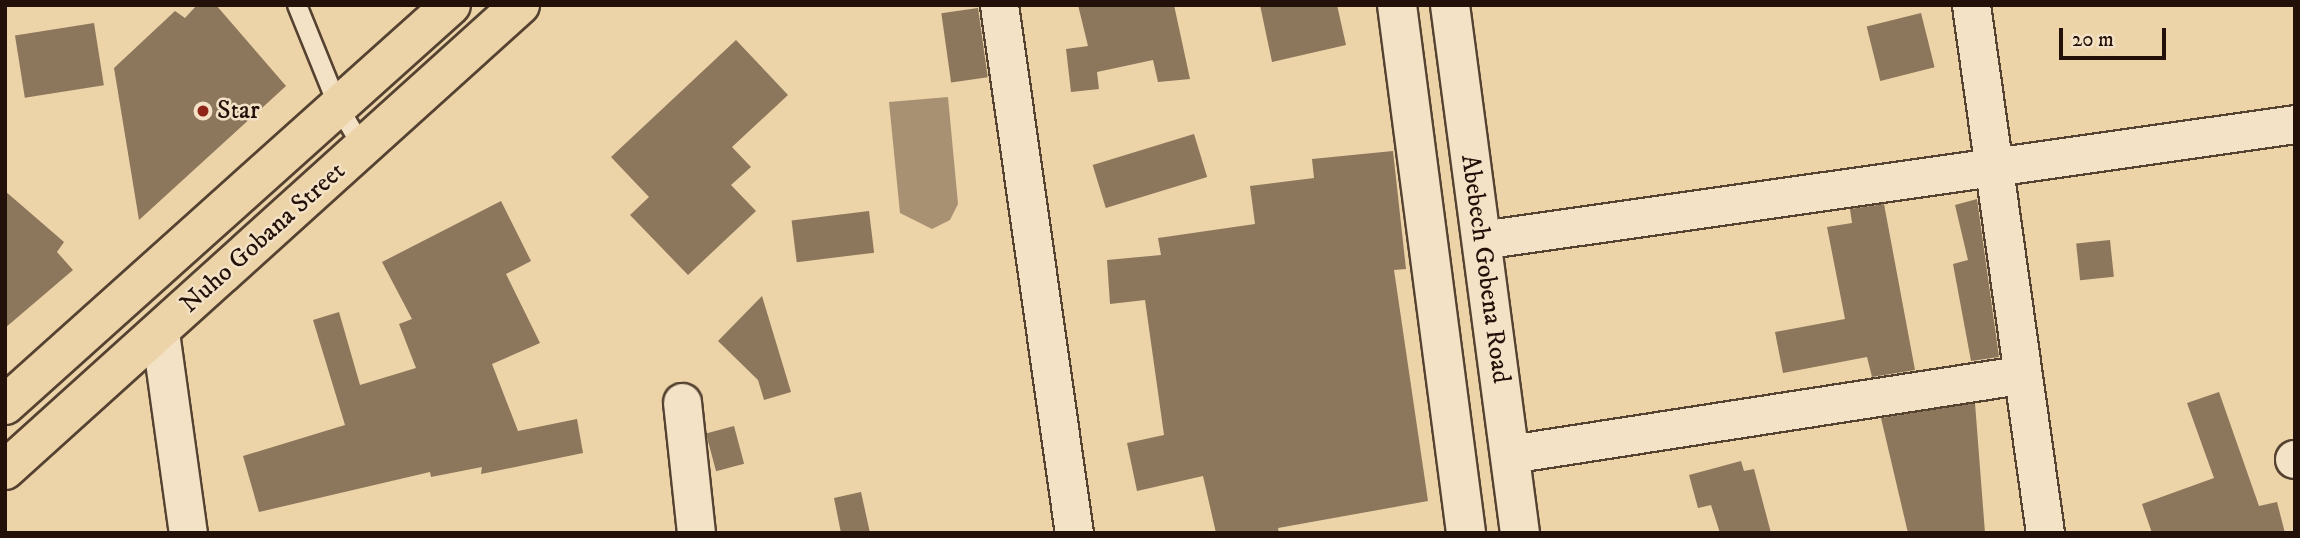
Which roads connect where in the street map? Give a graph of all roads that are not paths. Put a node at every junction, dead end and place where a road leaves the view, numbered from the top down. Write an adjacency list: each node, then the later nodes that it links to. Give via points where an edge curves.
1 (297, 5): 8 (lane)
2 (451, 5): 8 (main road, Nuho Gobana Street)
3 (520, 5): 10 (main road, Nuho Gobana Street)
4 (999, 5): 21 (street)
5 (1397, 5): 22 (street, Abebech Gobena Road)
6 (1450, 5): 12 (street, Abebech Gobena Road)
7 (1971, 5): 11 (street)
8 (338, 106): 10 (lane); 16 (main road, Nuho Gobana Street)
9 (2295, 124): 11 (street)
10 (363, 148): 13 (main road, Nuho Gobana Street)
11 (1993, 167): 12 (street); 14 (street)
12 (1481, 240): 17 (street, Abebech Gobena Road)
13 (160, 332): 18 (main road, Nuho Gobana Street); 19 (street)
14 (2020, 375): 17 (street); 24 (street)
15 (682, 402): 20 (street)
16 (5, 405)
17 (1510, 454): 23 (street, Abebech Gobena Road)
18 (5, 470)
19 (188, 533)
20 (696, 533)
21 (1073, 533)
22 (1466, 533)
23 (1520, 533)
24 (2045, 533)

